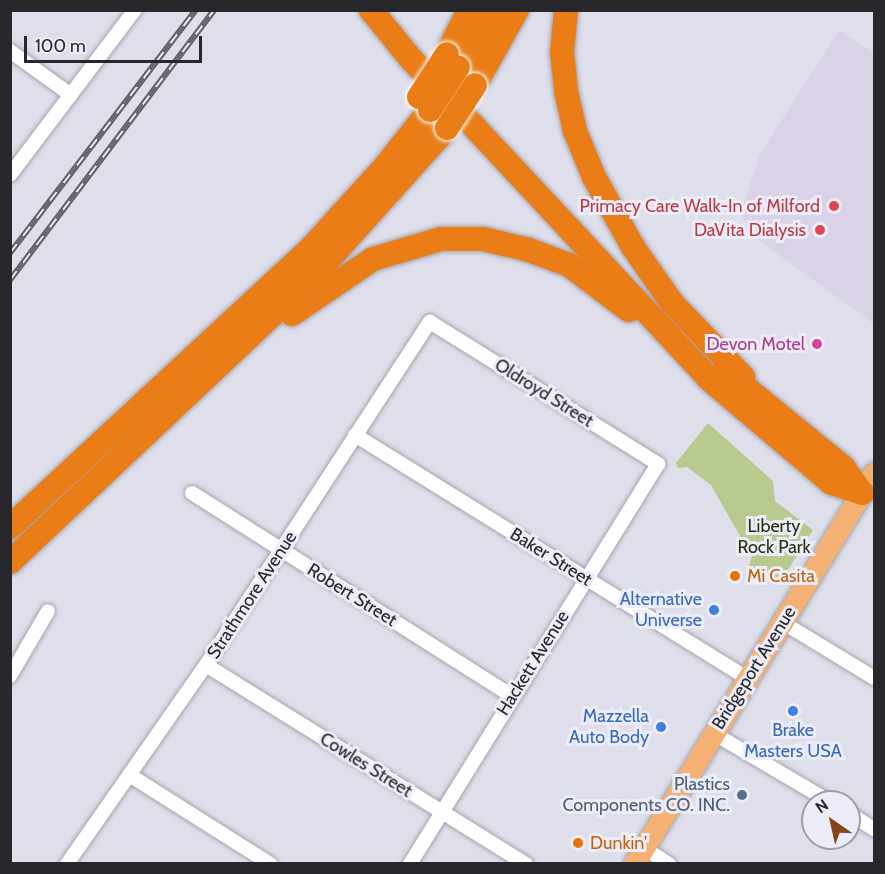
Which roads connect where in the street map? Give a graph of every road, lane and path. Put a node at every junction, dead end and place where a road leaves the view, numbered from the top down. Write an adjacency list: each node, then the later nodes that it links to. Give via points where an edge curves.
1 (135, 10): 10 (street)
2 (371, 10): 14 (highway, via 411,59)
3 (385, 10): 15 (highway, via 598,248 703,351)
4 (469, 10): 9 (highway)
5 (491, 10): 9 (highway)
6 (518, 10): 13 (highway, bridge, via 447,128 361,227)
7 (566, 10): 15 (highway, via 562,52 566,91 575,131 599,187 633,247 672,303)
8 (10, 51): 10 (street)
9 (453, 61): 21 (highway, bridge, via 384,168 312,247)
10 (71, 95): 11 (street)
11 (10, 175)
12 (430, 322): 16 (street, Strathmore Avenue); 17 (street, Oldroyd Street)
13 (231, 356): 14 (highway, via 373,259 441,239 483,239 569,265); 23 (highway)
14 (708, 378): 20 (highway, via 832,483)
15 (778, 412): 20 (highway, via 843,467)
16 (355, 435): 22 (street, Strathmore Avenue); 24 (street, Baker Street)
17 (658, 464): 24 (street, Hackett Avenue)
18 (874, 472): 20 (main road, Bridgeport Avenue)
19 (192, 493): 22 (street, Robert Street)
20 (862, 493): 26 (main road, Bridgeport Avenue)
21 (10, 527)
22 (281, 550): 27 (street, Strathmore Avenue); 31 (street, Robert Street)
23 (10, 562)
24 (586, 578): 29 (street, Baker Street); 31 (street, Hackett Avenue)
25 (48, 611): 28 (street)
26 (782, 622): 29 (main road, Bridgeport Avenue); 30 (street)
27 (206, 664): 33 (street, Strathmore Avenue); 35 (street, Cowles Street)
28 (10, 676)
29 (747, 678): 32 (main road, Bridgeport Avenue)
30 (874, 678)
31 (512, 696): 35 (street, Hackett Avenue)
32 (713, 733): 34 (street); 38 (main road, Bridgeport Avenue)
33 (131, 776): 39 (street, Strathmore Avenue); 40 (street)
34 (810, 790)
35 (441, 812): 41 (street, Hackett Avenue); 42 (street, Cowles Street)
36 (861, 821): 37 (street)
37 (874, 829)
38 (639, 856): 43 (street)
39 (67, 864)
40 (270, 864)
41 (410, 864)
42 (526, 864)
43 (669, 864)

